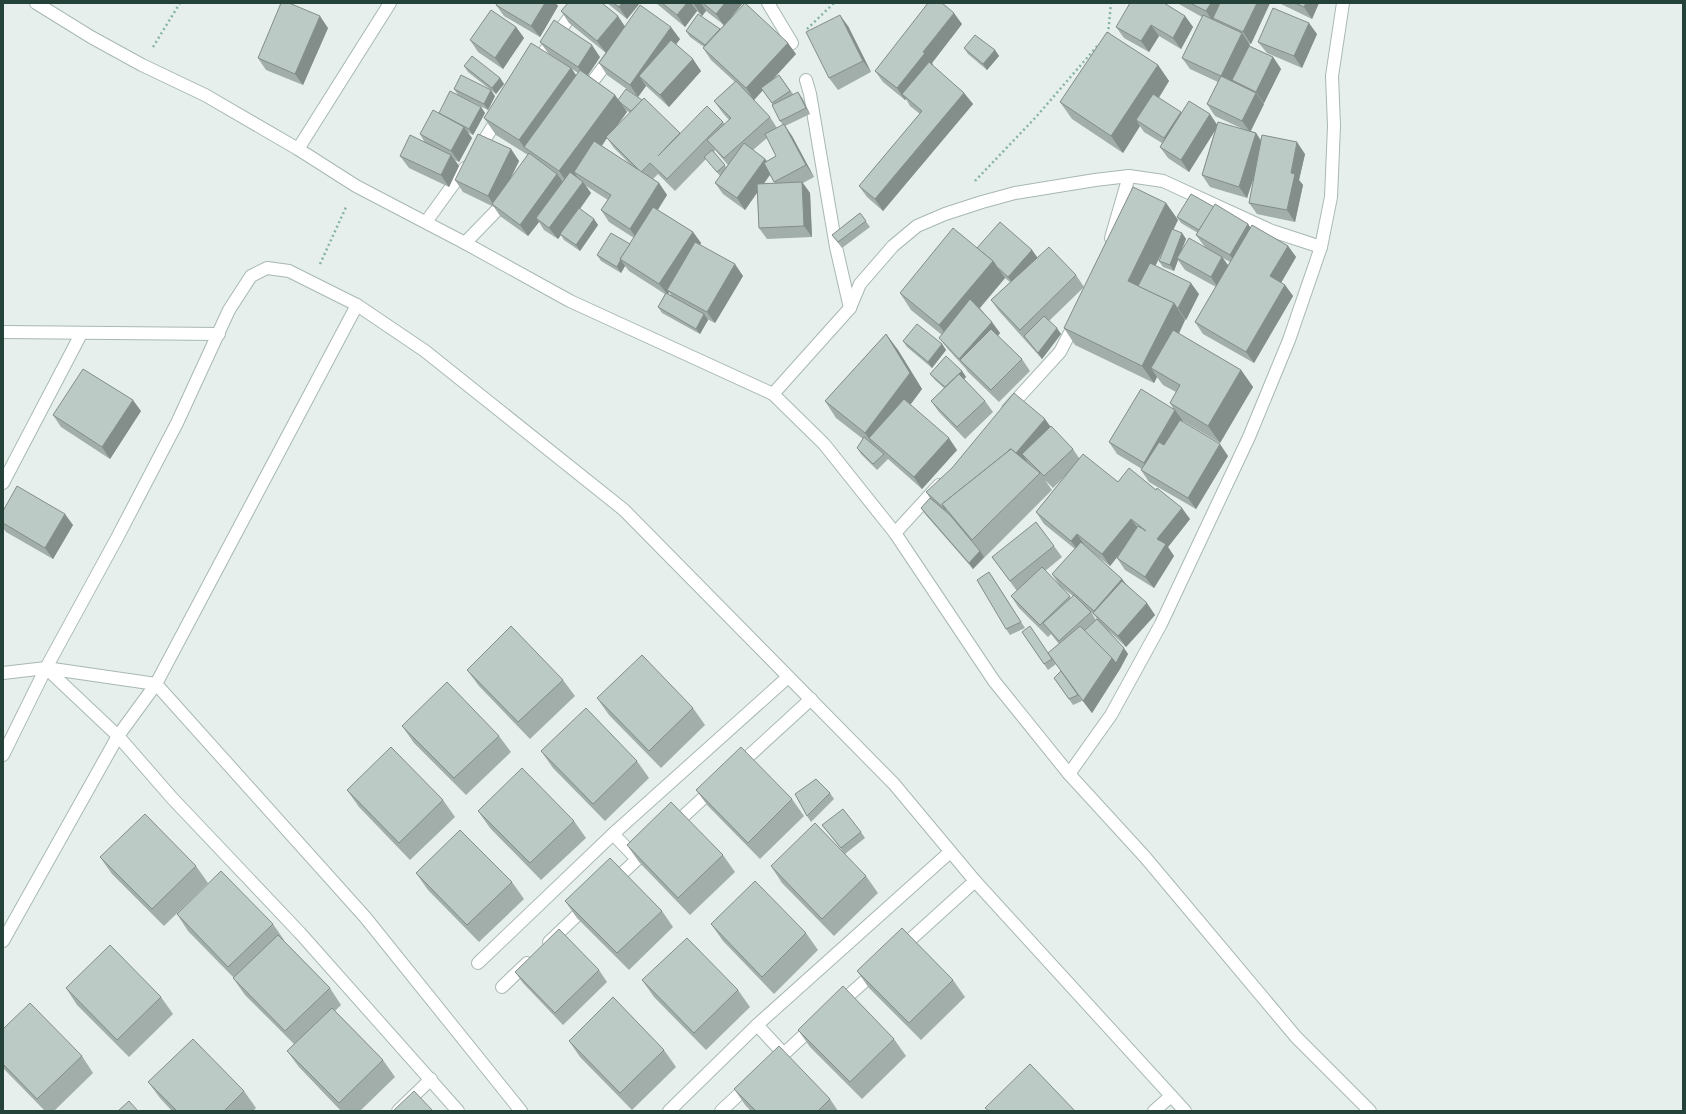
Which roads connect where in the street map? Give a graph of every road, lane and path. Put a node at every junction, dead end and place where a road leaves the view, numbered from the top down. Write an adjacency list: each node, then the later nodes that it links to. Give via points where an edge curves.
1 (36, 3): 11 (street)
2 (180, 3): 11 (path)
3 (390, 3): 16 (street)
4 (580, 3): 12 (street)
5 (768, 3): 9 (street)
6 (834, 3): 9 (path)
7 (1111, 3): 18 (path, via 1108,34 1036,117)
8 (1343, 3): 24 (street, via 1332,76 1334,126 1331,197)
9 (792, 43)
10 (620, 45): 14 (street)
11 (142, 65): 16 (street, via 205,95)
12 (528, 73)
13 (806, 80): 27 (street, via 838,262)
14 (578, 102)
15 (506, 105): 21 (street, via 482,144)
16 (298, 149): 19 (street)
17 (1129, 176): 23 (street); 24 (street, via 1163,181 1272,231); 27 (street, via 1015,193 945,214 917,226 893,246 860,284)
18 (972, 185)
19 (356, 186): 21 (street); 25 (path)
20 (515, 186): 22 (street, via 498,209)
21 (426, 222): 22 (street)
22 (466, 243): 32 (street, via 570,301)
23 (1109, 246)
24 (1321, 247): 44 (street, via 1289,340 1249,437 1161,624 1111,715)
25 (311, 282): 26 (street); 31 (street, via 289,271 267,268 251,276)
26 (357, 305): 39 (street, via 425,351 624,510); 40 (street)
27 (850, 308): 32 (street)
28 (1081, 311): 33 (street, via 1060,352)
29 (3, 332): 30 (street)
30 (81, 334): 31 (street); 35 (street)
31 (219, 334): 37 (street, via 177,423)
32 (773, 394): 36 (street, via 824,444)
33 (1002, 416)
34 (948, 474): 36 (street)
35 (3, 483)
36 (896, 533): 44 (street, via 994,681)
37 (46, 668): 38 (street); 40 (street); 42 (street); 43 (street)
38 (3, 673)
39 (788, 677): 41 (street); 46 (street)
40 (156, 684): 42 (street); 62 (street, via 365,917)
41 (810, 699): 45 (street); 48 (street, via 894,784)
42 (118, 736): 51 (street); 58 (street)
43 (3, 755)
44 (1069, 774): 67 (street, via 1145,857 1296,1038)
45 (666, 833)
46 (613, 834): 49 (street); 53 (street)
47 (654, 843): 49 (street)
48 (950, 852): 50 (street); 56 (street)
49 (637, 860): 55 (street)
50 (975, 881): 52 (street); 59 (street)
51 (3, 941)
52 (894, 954)
53 (478, 963)
54 (882, 965): 57 (street)
55 (502, 987)
56 (757, 1025): 57 (street); 63 (street)
57 (784, 1054): 64 (street)
58 (431, 1079): 60 (street); 61 (street)
59 (1171, 1096): 65 (street); 66 (street)
60 (398, 1111)
61 (458, 1111)
62 (521, 1111)
63 (669, 1111)
64 (721, 1111)
65 (1154, 1111)
66 (1185, 1111)
67 (1370, 1111)

